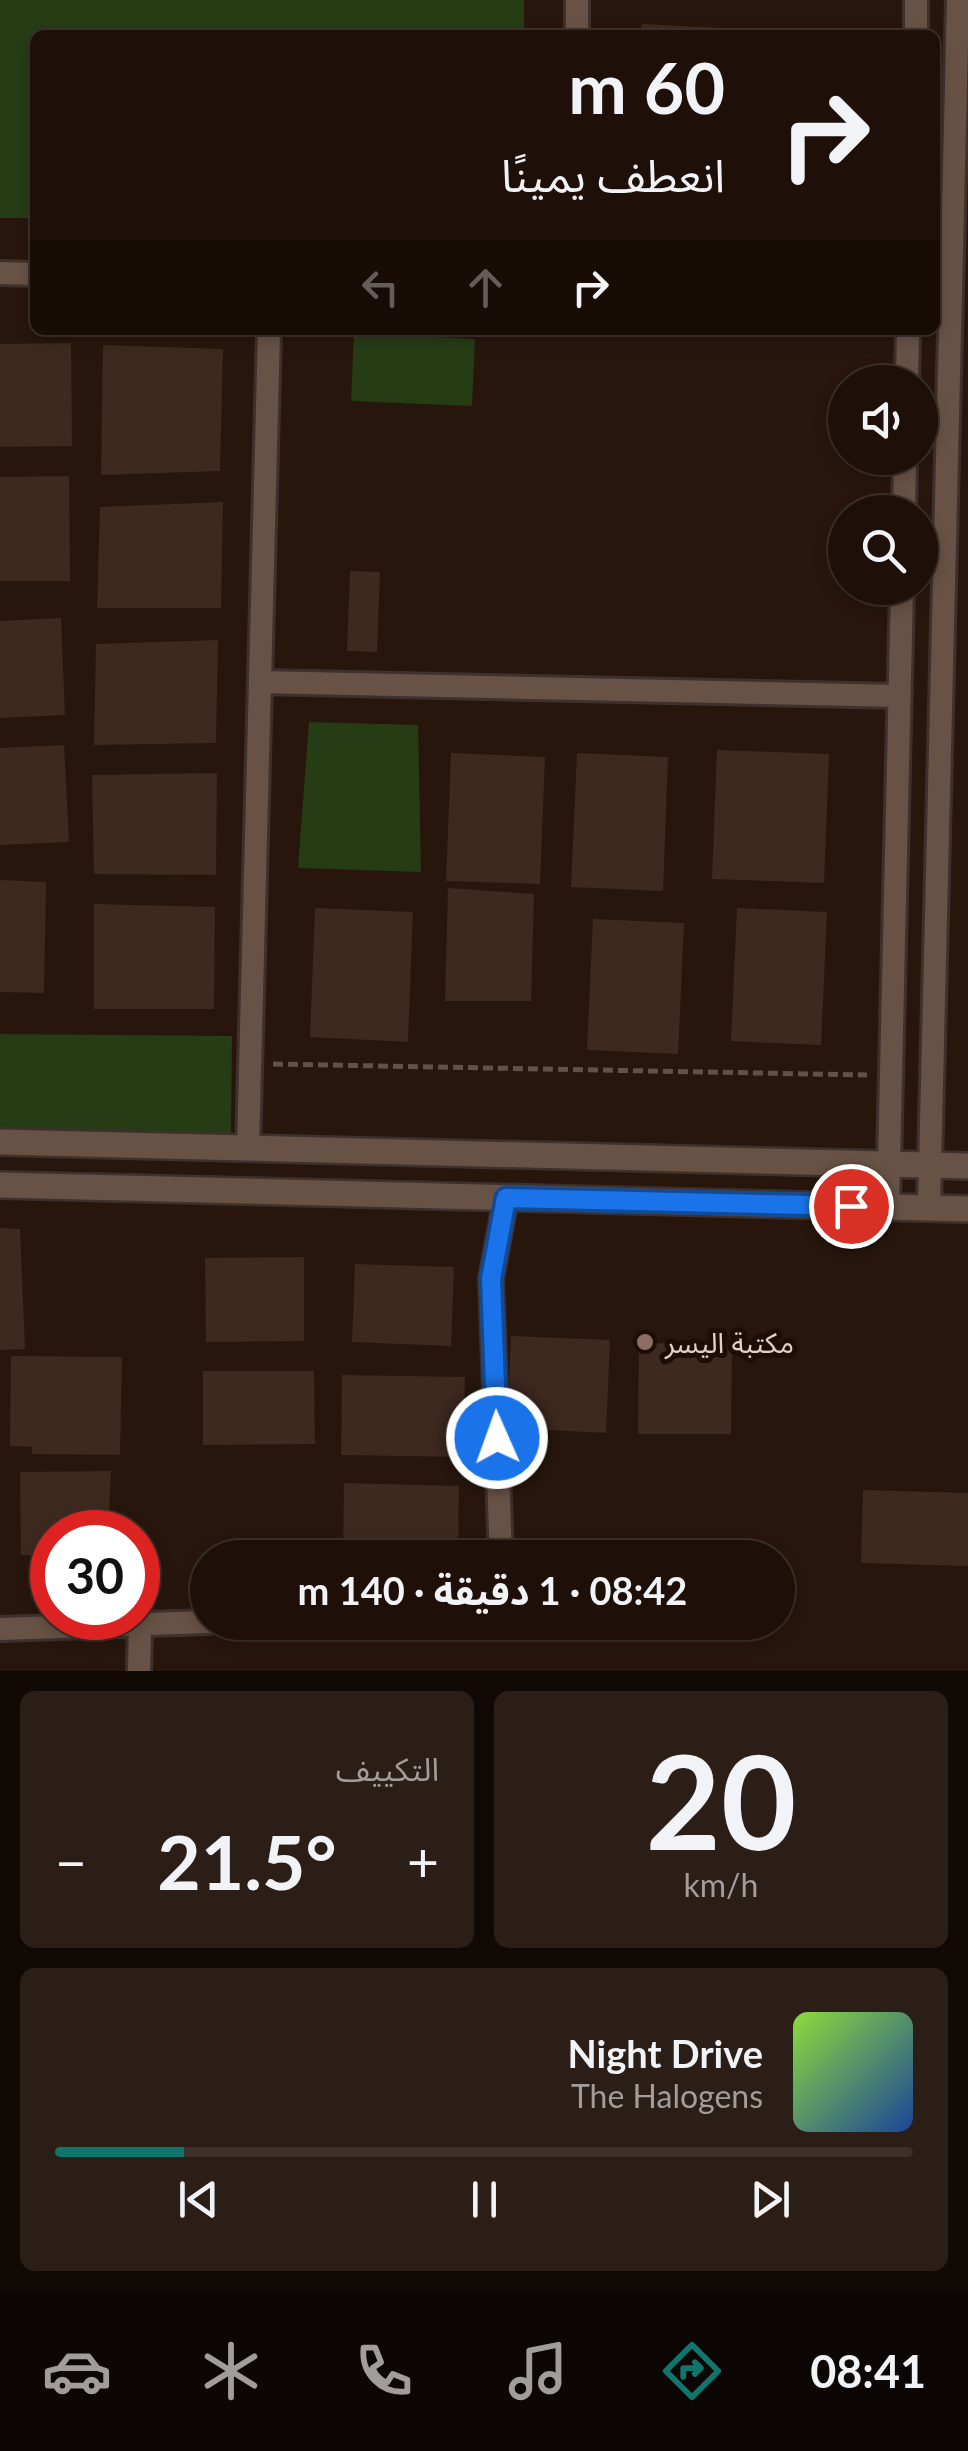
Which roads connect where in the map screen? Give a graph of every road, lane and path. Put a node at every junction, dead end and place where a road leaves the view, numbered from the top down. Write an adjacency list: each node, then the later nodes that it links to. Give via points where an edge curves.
1 (577, 0): 4 (street)
2 (916, 0): 5 (street)
3 (958, 0): 8 (street)
4 (577, 30)
5 (916, 30)
6 (0, 273): 7 (street)
7 (30, 274)
8 (951, 294): 20 (street)
9 (269, 335): 13 (street)
10 (908, 335): 11 (street)
11 (907, 365)
12 (902, 605): 14 (street)
13 (260, 682): 14 (street); 15 (street)
14 (900, 696): 16 (street)
15 (250, 1063): 16 (path); 18 (street)
16 (890, 1076): 19 (street)
17 (0, 1142): 18 (street)
18 (248, 1148): 19 (street)
19 (888, 1164): 20 (street); 24 (street)
20 (932, 1165): 21 (street); 25 (street)
21 (968, 1166)
22 (0, 1185): 23 (street)
23 (506, 1198): 24 (street); 27 (street, via 491,1279)
24 (888, 1207): 25 (street)
25 (929, 1208): 26 (street)
26 (968, 1209)
27 (501, 1540)
28 (190, 1623): 29 (street)
29 (160, 1624)
30 (30, 1628): 31 (street)
31 (0, 1629)
32 (140, 1640): 33 (street)
33 (139, 1671)

